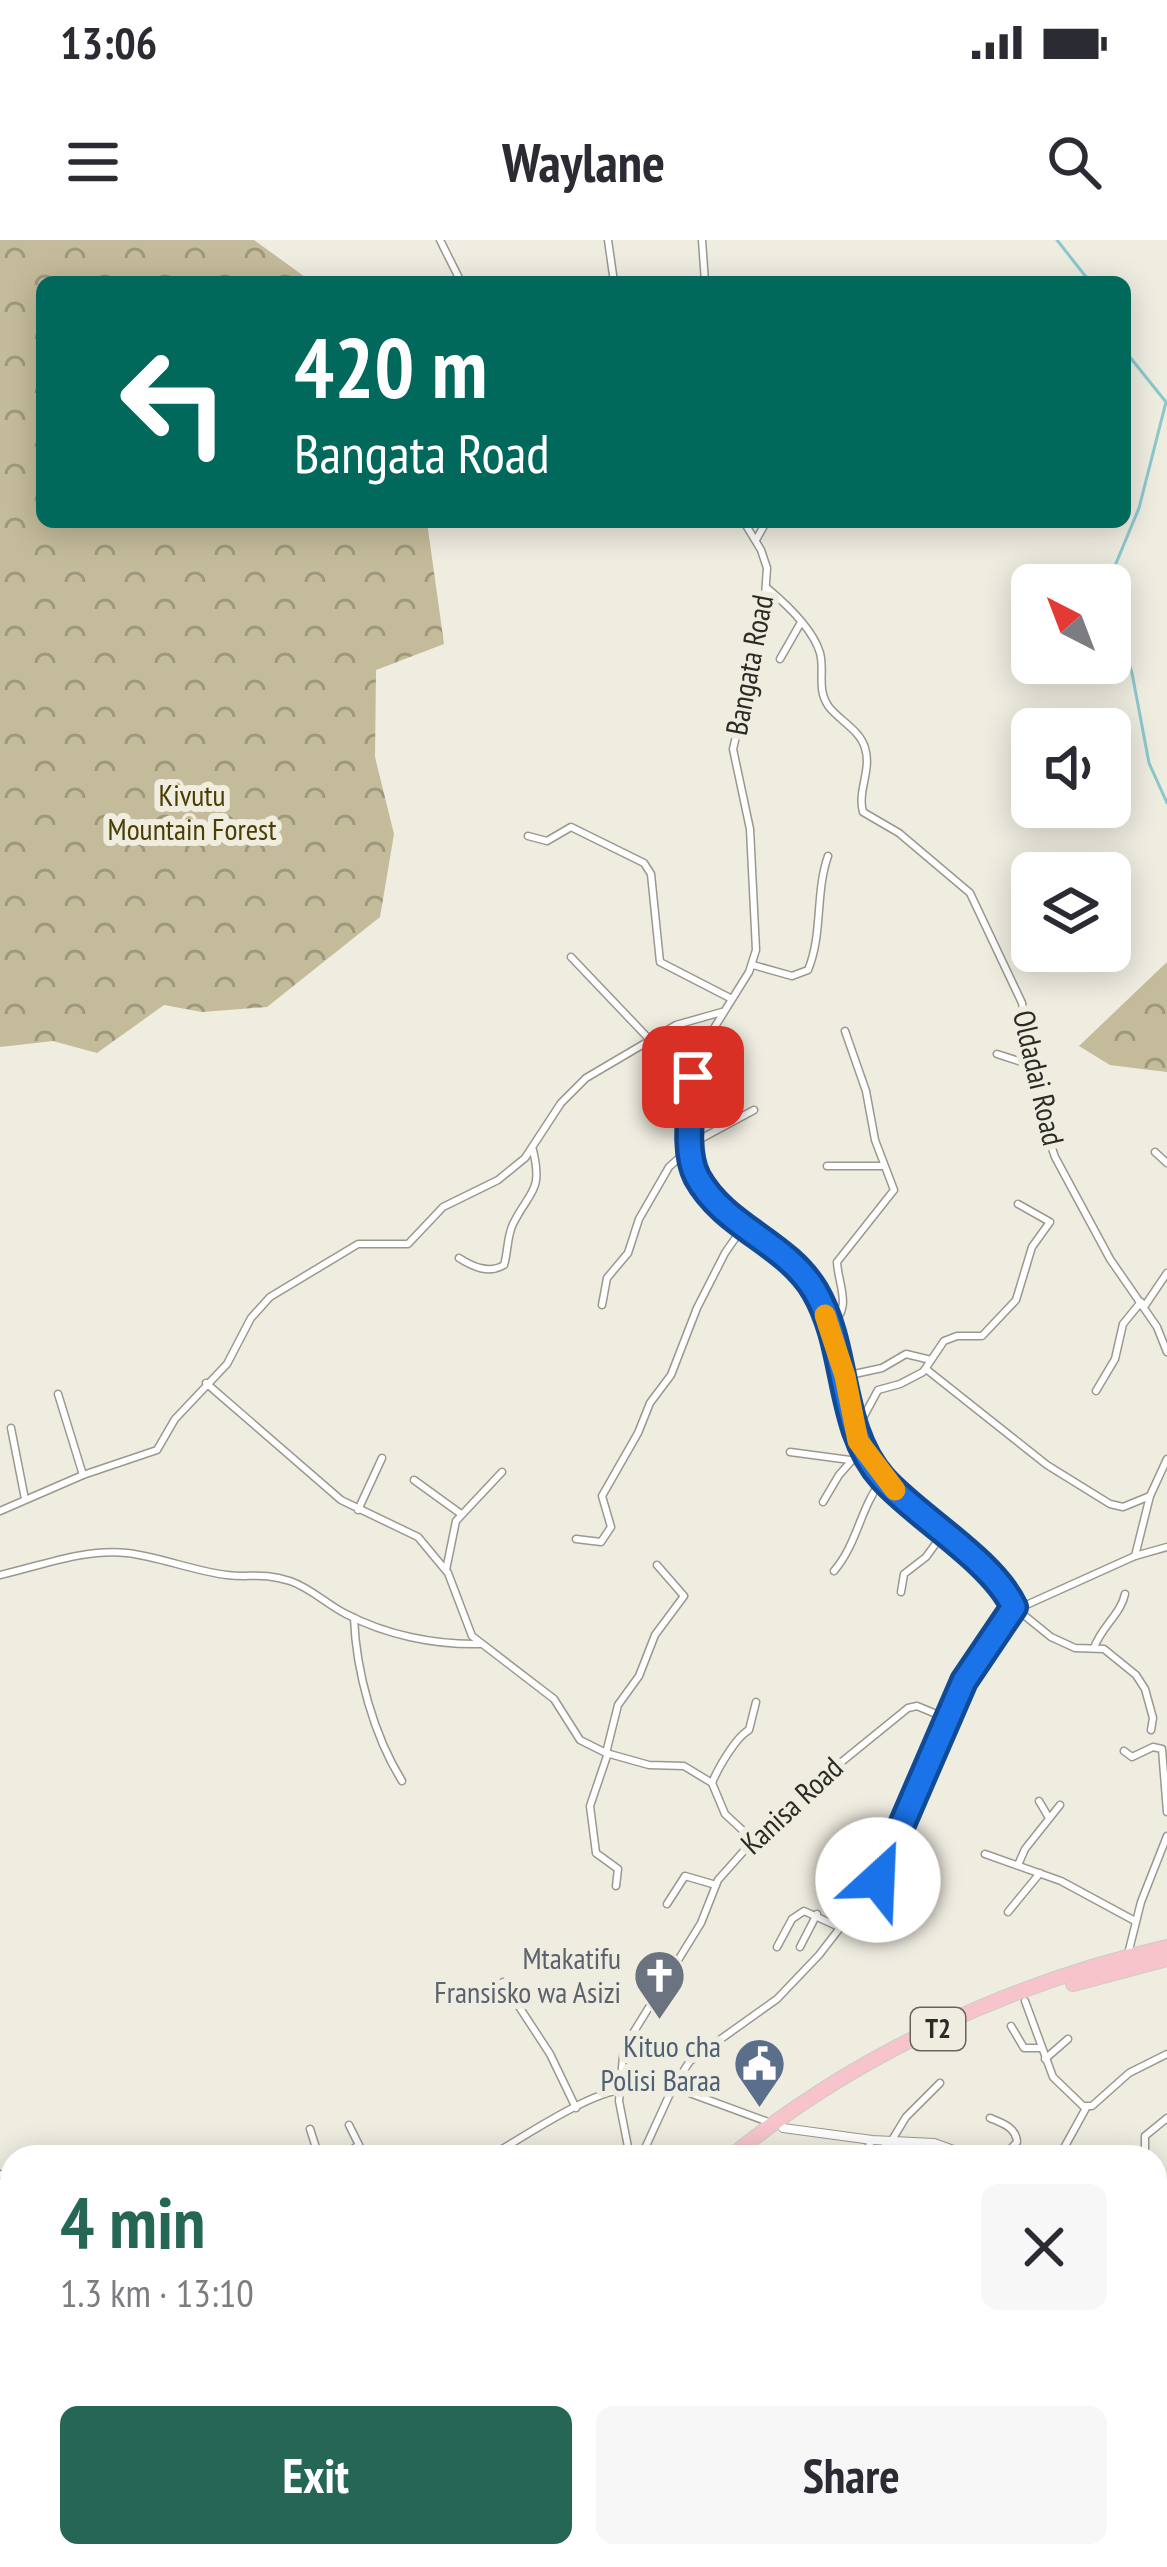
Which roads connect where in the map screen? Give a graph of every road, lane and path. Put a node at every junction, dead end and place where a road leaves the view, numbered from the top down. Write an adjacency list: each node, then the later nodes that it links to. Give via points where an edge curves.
1 (440, 240): 4 (street)
2 (608, 240): 5 (street)
3 (702, 240): 6 (street)
4 (458, 276)
5 (613, 276)
6 (705, 276)
7 (748, 528): 9 (street, Bangata Road)
8 (763, 528): 9 (street)
9 (756, 540): 10 (street, Bangata Road)
10 (767, 588): 11 (street, Oldadai Road); 16 (street, Bangata Road, via 734,749 752,848)
11 (800, 624): 12 (street); 22 (street, Oldadai Road, via 819,649 826,701 866,750 861,807 970,893 1022,1003)
12 (780, 659)
13 (528, 836): 17 (street, via 547,841 571,827 644,863 660,962)
14 (828, 856): 16 (street, via 808,970 792,976)
15 (571, 957): 20 (street)
16 (753, 965): 17 (street)
17 (730, 998): 18 (street)
18 (722, 1012): 20 (street); 24 (street, via 694,1062)
19 (845, 1031): 29 (street)
20 (651, 1040): 25 (street, via 580,1082)
21 (998, 1054): 22 (street)
22 (1034, 1066): 35 (street, Oldadai Road, via 1055,1157)
23 (754, 1110): 24 (street)
24 (691, 1146): 31 (street, via 697,1176); 34 (street, via 639,1219)
25 (533, 1150): 32 (street, via 538,1180 511,1230 504,1265 483,1268); 41 (street, via 498,1180 443,1207 408,1244 358,1244 278,1290)
26 (1155, 1152): 27 (street)
27 (1167, 1163)
28 (827, 1166): 29 (street)
29 (886, 1166): 36 (street, via 894,1190 837,1262 844,1303)
30 (1018, 1204): 38 (street, via 1050,1222 1032,1246 1016,1300 977,1339 944,1341)
31 (743, 1227): 36 (street, via 800,1268); 63 (street, via 602,1496 611,1527 599,1543)
32 (459, 1258)
33 (1167, 1273): 35 (street)
34 (602, 1305)
35 (1143, 1305): 37 (street, Oldadai Road); 43 (street, via 1124,1324)
36 (829, 1326): 40 (street)
37 (1167, 1352)
38 (928, 1365): 39 (street, via 906,1354); 42 (street); 56 (street, via 1047,1465 1114,1506)
39 (882, 1368): 40 (street); 42 (street)
40 (845, 1376): 46 (street)
41 (206, 1384): 53 (street, via 157,1450); 59 (street)
42 (883, 1388): 46 (street)
43 (1096, 1391)
44 (58, 1394): 53 (street)
45 (11, 1428): 57 (street)
46 (855, 1432): 47 (street)
47 (862, 1449): 51 (street); 54 (street)
48 (790, 1452): 51 (street)
49 (382, 1458): 59 (street)
50 (1167, 1459): 56 (street)
51 (850, 1460): 58 (street)
52 (502, 1472): 61 (street)
53 (83, 1475): 57 (street)
54 (883, 1479): 62 (street); 68 (street)
55 (414, 1480): 61 (street)
56 (1150, 1496): 65 (street)
57 (25, 1499): 60 (street)
58 (823, 1502)
59 (358, 1510): 67 (street, via 416,1535)
60 (0, 1511)
61 (461, 1514): 67 (street)
62 (945, 1531): 70 (street, via 906,1572); 72 (street)
63 (577, 1539)
64 (1167, 1547): 65 (street)
65 (1136, 1556): 72 (street)
66 (657, 1565): 80 (street, via 684,1596 618,1705)
67 (446, 1570): 74 (street)
68 (834, 1571)
69 (0, 1575): 73 (street, via 126,1553 292,1582)
70 (901, 1592)
71 (1125, 1594): 75 (street)
72 (1012, 1605): 75 (street, via 1058,1642); 77 (street)
73 (353, 1618): 74 (street, via 440,1644); 81 (street, via 368,1696)
74 (481, 1644): 80 (street, via 554,1700 580,1740)
75 (1094, 1648): 78 (street, via 1142,1683)
76 (756, 1702): 82 (street, via 749,1730)
77 (946, 1718): 88 (street, Kanisa Road, via 908,1708); 98 (street, via 886,1867)
78 (1150, 1730)
79 (1124, 1751): 85 (street, via 1133,1757 1162,1749)
80 (607, 1753): 82 (street, via 685,1766); 93 (street, via 590,1810 596,1853 618,1869)
81 (402, 1781)
82 (712, 1783): 88 (street, via 725,1814)
83 (1039, 1801): 86 (street)
84 (1060, 1805): 86 (street)
85 (1167, 1811)
86 (1049, 1818): 90 (street)
87 (1167, 1836): 97 (street)
88 (752, 1839): 92 (street, Kanisa Road)
89 (985, 1854): 90 (street)
90 (1018, 1865): 91 (street)
91 (1040, 1873): 95 (street); 97 (street)
92 (716, 1885): 94 (street, via 685,1876); 112 (street, Kanisa Road, via 630,2038)
93 (616, 1886)
94 (667, 1904)
95 (1008, 1912)
96 (817, 1914): 98 (street); 100 (street, via 796,1916); 101 (street)
97 (1135, 1921): 102 (street)
98 (841, 1928): 113 (street, via 777,2000 690,2061)
99 (1167, 1944): 102 (street); 118 (highway, T2, via 952,2022)
100 (777, 1947)
101 (800, 1947)
102 (1129, 1950): 118 (street, via 933,2024 866,2059)
103 (1167, 1959): 105 (highway, T2)
104 (503, 1982): 115 (street)
105 (1025, 2000): 108 (street); 118 (highway, T2)
106 (1011, 2026): 108 (street, via 1024,2048)
107 (1068, 2039): 110 (street)
108 (1041, 2048): 110 (street)
109 (1167, 2054): 114 (street)
110 (1045, 2059): 114 (street, via 1057,2083)
111 (940, 2084): 122 (street)
112 (619, 2089): 113 (street); 115 (street); 126 (street, Kanisa Road)
113 (672, 2089): 118 (street); 127 (street)
114 (1087, 2107): 135 (street)
115 (576, 2108): 125 (street)
116 (990, 2118): 134 (street, via 1009,2126)
117 (1167, 2118): 136 (street, via 1144,2136)
118 (775, 2124): 121 (street); 128 (street); 129 (highway, T2); 130 (highway, T2)
119 (349, 2125): 124 (street)
120 (310, 2129): 123 (street)
121 (872, 2140): 122 (street); 131 (street)
122 (887, 2141): 132 (street); 133 (street)
123 (315, 2145)
124 (359, 2145)
125 (510, 2145)
126 (628, 2145)
127 (646, 2145)
128 (740, 2145)
129 (746, 2145)
130 (755, 2145)
131 (869, 2145)
132 (890, 2145)
133 (944, 2145)
134 (1013, 2145)
135 (1066, 2145)
136 (1145, 2145)

